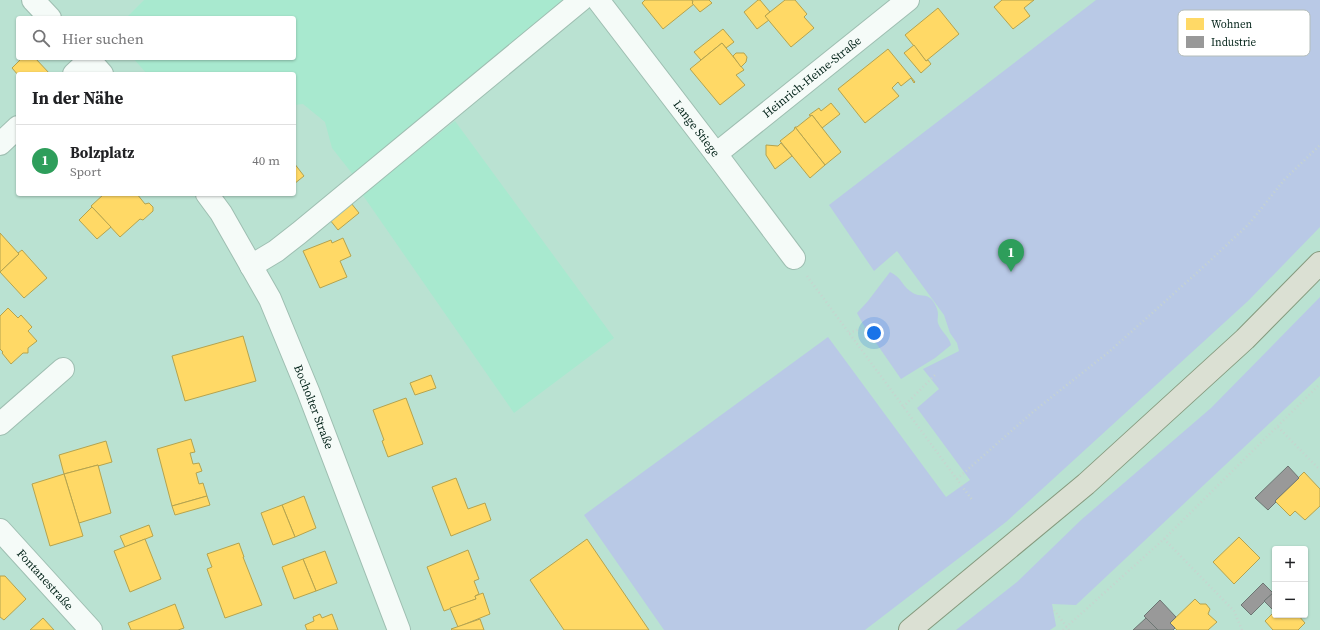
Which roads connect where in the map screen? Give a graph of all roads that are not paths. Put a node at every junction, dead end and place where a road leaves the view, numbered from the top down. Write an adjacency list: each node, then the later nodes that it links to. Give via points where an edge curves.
1 (33, 0): 5 (street)
2 (581, 0): 12 (street, via 305,228 276,251)
3 (598, 0): 8 (street, Lange Stiege)
4 (908, 0): 8 (street, Heinrich-Heine-Straße)
5 (48, 16)
6 (16, 129): 7 (street)
7 (0, 144)
8 (716, 154): 10 (street, Lange Stiege)
9 (208, 196): 12 (street, Bocholter Straße)
10 (794, 258)
11 (1320, 263): 18 (main road, via 1245,339 1086,484)
12 (251, 266): 17 (street, Bocholter Straße, via 270,299 308,391)
13 (63, 369): 14 (street)
14 (0, 424)
15 (0, 530): 16 (street, Fontanestraße)
16 (91, 630)
17 (400, 630)
18 (910, 630)

